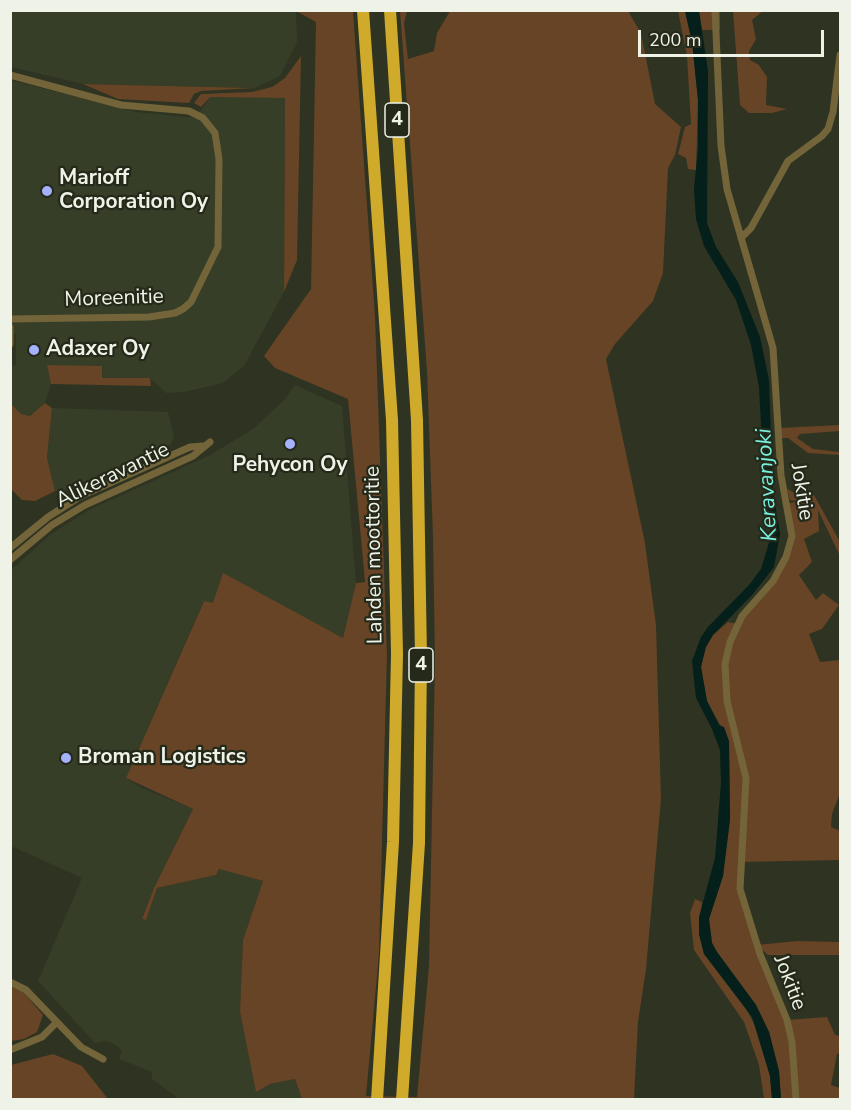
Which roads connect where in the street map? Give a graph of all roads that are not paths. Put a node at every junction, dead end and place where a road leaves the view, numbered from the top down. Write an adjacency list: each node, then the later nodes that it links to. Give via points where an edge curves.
1 (363, 10): 16 (highway, Lahden moottoritie / 4, via 392,420 397,654 393,842)
2 (390, 10): 17 (highway, 4, via 417,420 422,657 419,843)
3 (715, 10): 6 (street, Jokitie, via 721,147 727,189)
4 (840, 55): 6 (street, via 828,129 788,161 752,228)
5 (10, 75): 7 (street, Moreenitie, via 122,105 182,109 203,118 218,143 218,247 191,302 176,313 149,317)
6 (741, 238): 18 (street, Jokitie, via 772,348 781,475 792,536 773,581 742,616 730,642 725,681 746,778 740,889 760,954 787,1020)
7 (10, 319)
8 (10, 327): 9 (street)
9 (10, 344)
10 (10, 548): 11 (street, Alikeravantie, via 32,528 81,496 190,447 207,444 193,456 85,505 52,525)
11 (10, 560)
12 (10, 982): 13 (street, via 26,990)
13 (57, 1022): 14 (street, via 42,1037); 15 (street, via 81,1047)
14 (10, 1050)
15 (103, 1059)
16 (377, 1100)
17 (402, 1100)
18 (796, 1100)

